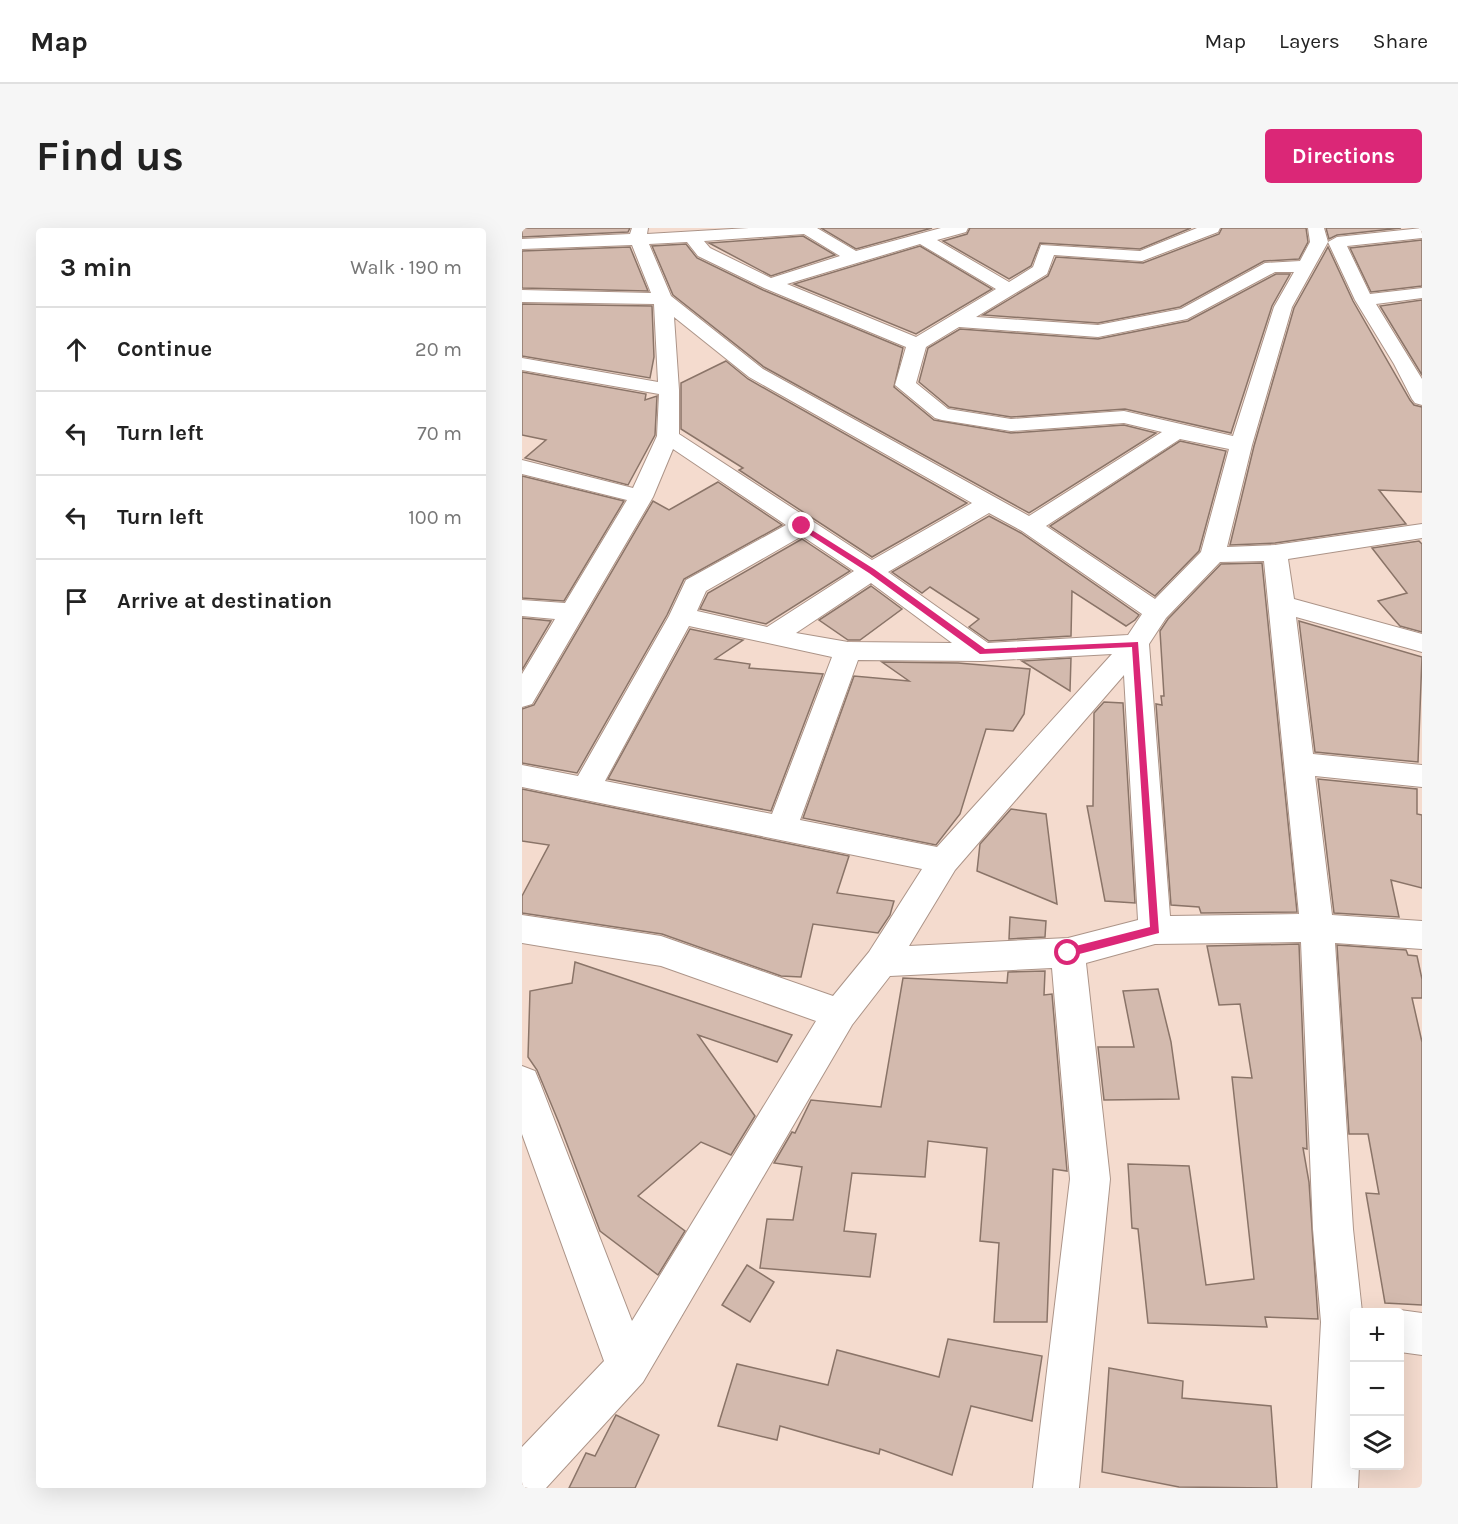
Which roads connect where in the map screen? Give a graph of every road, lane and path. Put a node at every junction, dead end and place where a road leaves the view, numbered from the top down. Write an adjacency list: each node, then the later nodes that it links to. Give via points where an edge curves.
1 (807, 228): 4 (street); 12 (street)
2 (960, 228): 11 (street)
3 (1212, 228): 15 (street, via 1142,256 1047,249 1041,270)
4 (723, 232): 7 (street)
5 (1422, 233): 9 (street)
6 (639, 234): 7 (street); 10 (street); 18 (street)
7 (692, 237): 14 (street, via 704,252)
8 (869, 237): 12 (street)
9 (1324, 237): 13 (street); 19 (street)
10 (536, 238)
11 (924, 239): 12 (street); 15 (street)
12 (860, 256): 14 (street)
13 (1306, 266): 20 (street, via 1271,267 1187,313 1098,332); 27 (street, via 1283,307)
14 (770, 284): 21 (street)
15 (1008, 289): 20 (street)
16 (1422, 293): 19 (street)
17 (522, 296): 18 (street)
18 (663, 299): 24 (street); 30 (street, via 756,372)
19 (1364, 300): 22 (street)
20 (957, 321): 21 (street)
21 (917, 344): 27 (street, via 905,385 942,414 1011,425 1124,417)
22 (1413, 363): 25 (street)
23 (522, 364): 24 (street)
24 (669, 390): 26 (street)
25 (1422, 399)
26 (668, 436): 29 (street); 31 (street)
27 (1241, 445): 32 (street, via 1177,432); 35 (street)
28 (526, 473): 29 (street)
29 (641, 497): 39 (street)
30 (988, 504): 32 (street); 36 (street)
31 (802, 526): 36 (street); 41 (street, via 695,586)
32 (1030, 526): 40 (street)
33 (1422, 531): 34 (street)
34 (1275, 553): 35 (street); 37 (street)
35 (1213, 555): 40 (street)
36 (872, 571): 42 (street); 46 (street)
37 (1282, 604): 43 (street); 48 (street)
38 (522, 608): 39 (street)
39 (570, 612): 47 (street)
40 (1157, 612): 44 (street)
41 (682, 616): 42 (street); 51 (street)
42 (771, 637): 45 (street)
43 (1422, 643)
44 (1136, 644): 46 (street); 53 (street); 56 (street)
45 (848, 651): 46 (street); 52 (street)
46 (983, 652)
47 (522, 697)
48 (1298, 763): 50 (street); 54 (street)
49 (522, 776): 51 (street)
50 (1422, 776)
51 (586, 789): 52 (street)
52 (782, 827): 53 (street)
53 (944, 861): 60 (street)
54 (1317, 928): 56 (street); 57 (street); 63 (street, via 1333,1229)
55 (522, 929): 58 (street); 61 (street, via 661,951)
56 (1155, 930): 59 (street)
57 (1422, 935)
58 (522, 937)
59 (1068, 953): 60 (street); 68 (street, via 1090,1179)
60 (881, 962): 61 (street)
61 (840, 1014): 66 (street)
62 (522, 1083): 66 (street)
63 (1348, 1323): 69 (street)
64 (1404, 1332): 65 (street)
65 (1422, 1334)
66 (628, 1367): 67 (street)
67 (522, 1480)
68 (1056, 1488)
69 (1335, 1488)

